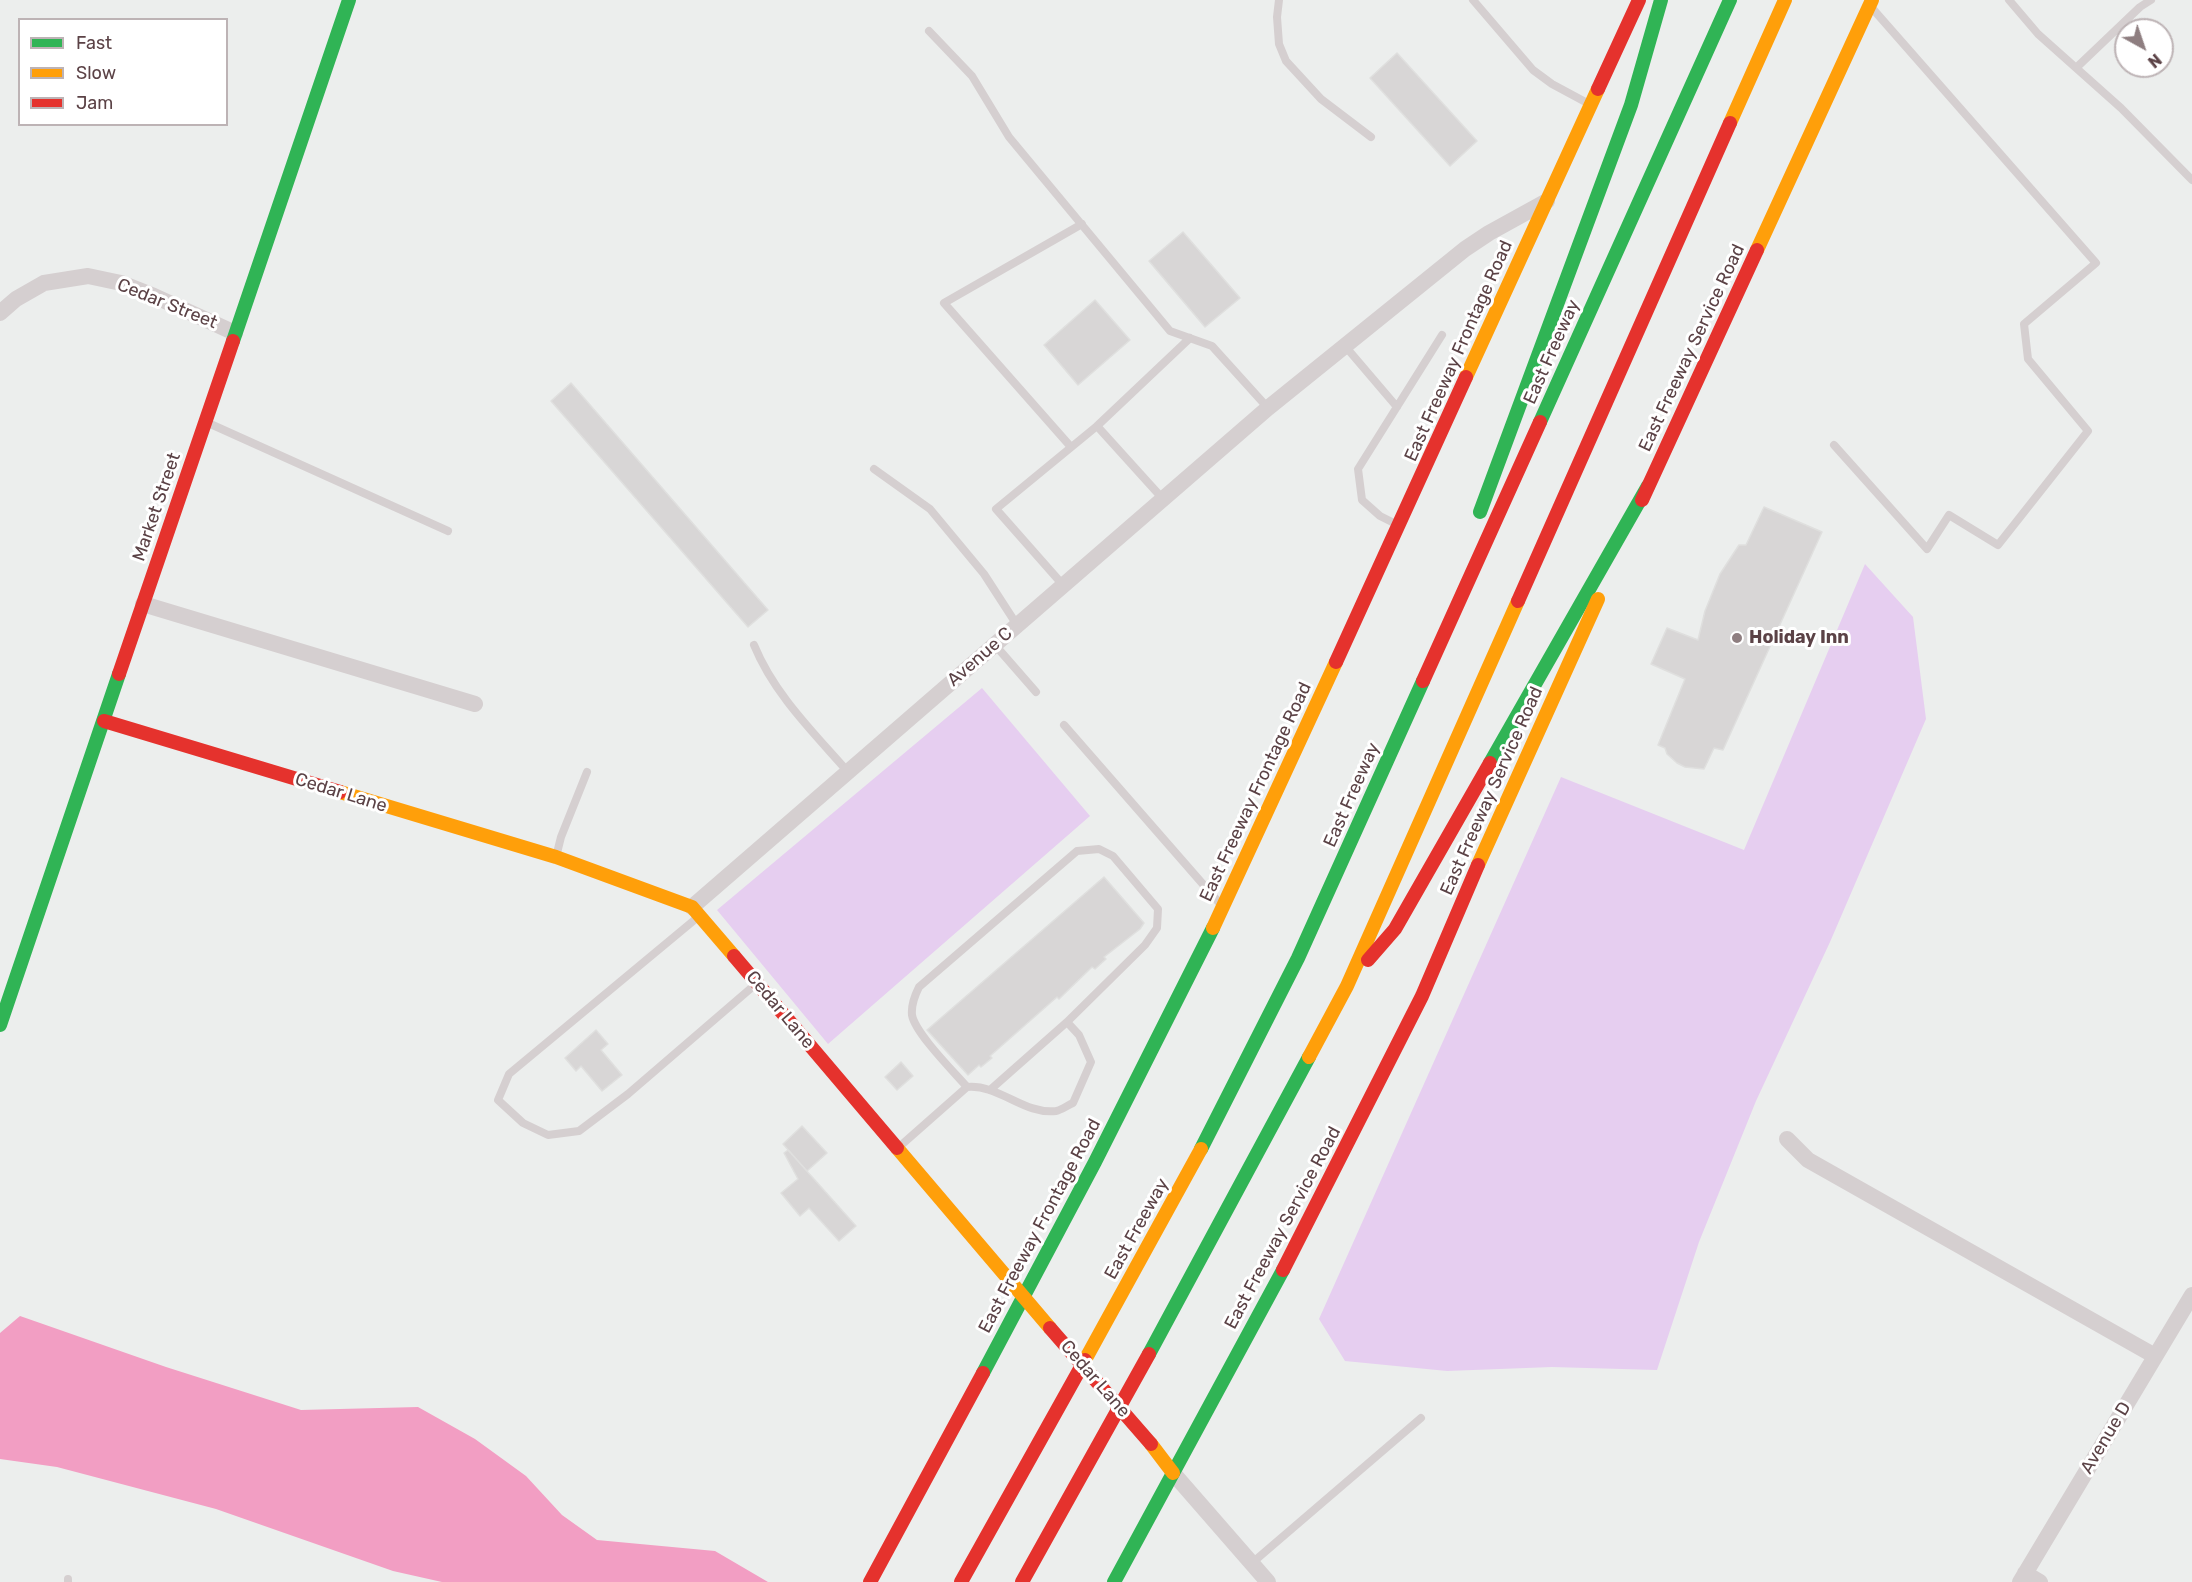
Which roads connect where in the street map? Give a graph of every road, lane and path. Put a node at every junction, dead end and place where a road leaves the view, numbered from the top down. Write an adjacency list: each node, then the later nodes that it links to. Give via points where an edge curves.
1 (349, 0): 19 (main road, Market Street)
2 (1279, 0): 14 (lane, via 1279,44 1286,62 1321,99)
3 (1473, 0): 13 (lane, via 1533,70)
4 (1639, 0): 13 (main road, East Freeway Frontage Road)
5 (1661, 0): 32 (main road, via 1631,105)
6 (1730, 0): 43 (main road, East Freeway)
7 (1785, 0): 53 (main road)
8 (2009, 0): 12 (lane, via 2038,34)
9 (2151, 0): 12 (lane)
10 (1871, 3): 27 (lane, via 2096,263 2025,324 2028,359 2088,431 1998,545 1949,515 1927,549); 30 (main road, East Freeway Service Road)
11 (929, 32): 17 (lane, via 972,76 1009,137)
12 (2076, 68): 15 (lane)
13 (1591, 106): 16 (main road, East Freeway Frontage Road)
14 (1371, 137)
15 (2192, 180)
16 (1547, 201): 22 (street, Avenue C, via 1471,245); 33 (main road, East Freeway Frontage Road)
17 (1082, 225): 21 (lane, via 1170,331); 28 (lane, via 944,303)
18 (0, 313): 19 (street, Cedar Street, via 44,283 88,276 154,296)
19 (236, 333): 25 (main road, Market Street)
20 (1442, 335): 23 (lane)
21 (1191, 338): 24 (lane, via 1212,346); 26 (lane)
22 (1345, 346): 23 (lane); 24 (street, Avenue C)
23 (1397, 407): 33 (lane, via 1358,469 1362,500 1380,516)
24 (1268, 408): 31 (street, Avenue C)
25 (205, 421): 34 (lane); 37 (main road, Market Street)
26 (1097, 426): 28 (lane); 31 (lane)
27 (1834, 445)
28 (1071, 447): 36 (lane, via 996,509)
29 (874, 469): 38 (lane, via 930,509 984,574)
30 (1648, 486): 53 (main road, via 1395,929); 64 (main road, East Freeway Service Road, via 1422,996 1293,1252)
31 (1163, 499): 36 (street, Avenue C)
32 (1476, 522)
33 (1399, 525): 49 (main road, East Freeway Frontage Road)
34 (448, 531)
35 (1465, 556): 43 (main road)
36 (1063, 585): 38 (street, Avenue C)
37 (143, 604): 42 (street); 44 (main road, Market Street)
38 (1017, 625): 40 (street, Avenue C)
39 (754, 645): 47 (lane, via 763,667 785,699)
40 (995, 645): 41 (lane); 47 (street, Avenue C)
41 (1036, 692)
42 (475, 704)
43 (1410, 711): 68 (main road, East Freeway, via 1298,958 1236,1083)
44 (104, 721): 48 (main road, Cedar Lane); 51 (main road, Market Street)
45 (1064, 725): 49 (lane)
46 (587, 772): 48 (lane)
47 (848, 772): 50 (street, Avenue C)
48 (556, 857): 50 (main road, Cedar Lane)
49 (1223, 907): 61 (main road, East Freeway Frontage Road)
50 (696, 911): 52 (main road, Cedar Lane); 52 (lane, via 509,1074 498,1100 523,1123 548,1135 579,1131)
51 (7, 983): 55 (main road, Market Street)
52 (758, 983): 59 (main road, Cedar Lane)
53 (1347, 986): 69 (main road, via 1181,1297)
54 (1067, 1022): 56 (lane, via 1145,945 1157,928 1158,909 1113,856 1100,849 1077,851 919,987 912,1015 923,1035); 57 (lane); 57 (lane, via 1079,1035 1091,1062 1073,1103 1057,1111 1033,1108)
55 (0, 1025)
56 (967, 1087): 57 (lane); 59 (lane)
57 (990, 1089)
58 (1787, 1139): 62 (street, via 1808,1160)
59 (896, 1149): 61 (main road, Cedar Lane)
60 (2192, 1294): 62 (street, Avenue D)
61 (1024, 1298): 64 (main road, Cedar Lane, bridge); 67 (main road, East Freeway Frontage Road)
62 (2155, 1356): 66 (street, Avenue D)
63 (1421, 1418): 65 (lane)
64 (1173, 1473): 65 (street, Cedar Lane); 70 (main road, East Freeway Service Road)
65 (1252, 1563): 71 (street, Cedar Lane)
66 (2028, 1579)
67 (870, 1582)
68 (960, 1582)
69 (1022, 1582)
70 (1114, 1582)
71 (1268, 1582)

